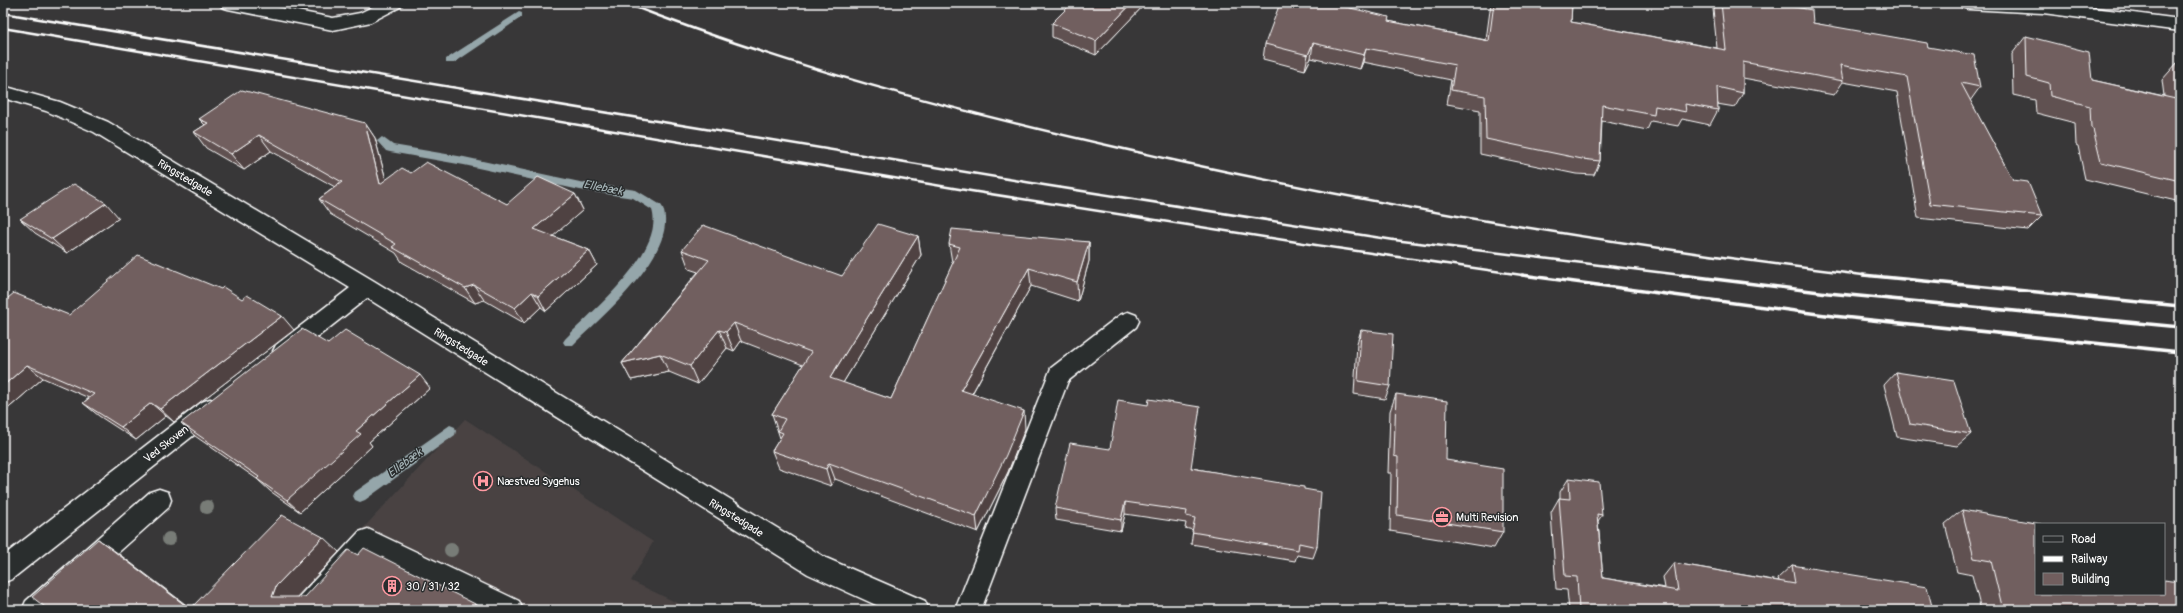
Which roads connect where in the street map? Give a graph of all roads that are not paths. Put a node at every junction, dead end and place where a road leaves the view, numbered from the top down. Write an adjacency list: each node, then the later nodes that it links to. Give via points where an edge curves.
1 (228, 3): 2 (street, via 333,24 365,18)
2 (394, 3)
3 (1968, 3): 4 (street, via 2043,7)
4 (2180, 25)
5 (3, 92): 6 (street, Ringstedgade, via 68,112 101,127)
6 (366, 287): 8 (street); 15 (street, Ringstedgade, via 817,566)
7 (1128, 321): 16 (street, via 1059,375)
8 (267, 365)
9 (230, 394): 11 (street, Ved Skoven)
10 (159, 500): 12 (street)
11 (3, 571)
12 (35, 610)
13 (304, 610): 14 (street, via 368,540)
14 (510, 610)
15 (916, 610)
16 (968, 610)

